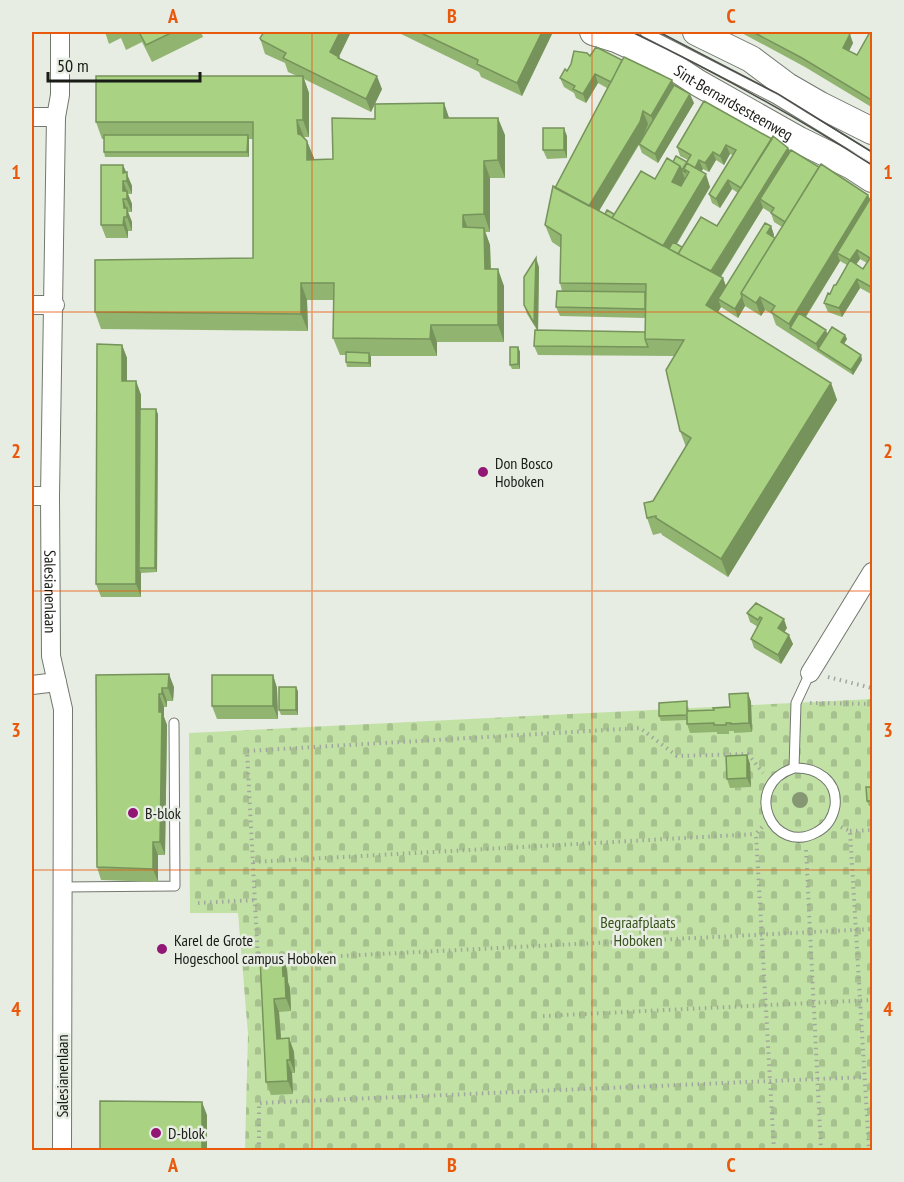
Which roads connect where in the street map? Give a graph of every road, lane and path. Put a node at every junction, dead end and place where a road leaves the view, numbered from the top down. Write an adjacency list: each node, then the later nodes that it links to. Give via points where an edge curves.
1 (60, 32): 6 (street, Salesianenlaan)
2 (593, 32): 9 (main road, Sint-Bernardsesteenweg, via 666,62)
3 (645, 32): 8 (lane, via 774,98)
4 (696, 32): 7 (main road, via 751,59 820,105)
5 (32, 117): 6 (street)
6 (56, 117): 10 (street, Salesianenlaan)
7 (873, 131)
8 (873, 158)
9 (873, 179)
10 (55, 304): 11 (street); 13 (street, Salesianenlaan)
11 (32, 305)
12 (32, 496): 13 (street)
13 (50, 496): 16 (street, Salesianenlaan, via 51,656)
14 (873, 572): 15 (street)
15 (810, 673): 18 (path); 19 (lane)
16 (57, 682): 17 (street); 31 (street, Salesianenlaan, via 63,709)
17 (32, 685)
18 (873, 688)
19 (796, 703): 20 (path); 22 (lane)
20 (873, 704)
21 (174, 723): 31 (lane, via 175,886)
22 (794, 768): 23 (lane); 25 (lane, via 815,771 830,784 835,803)
23 (771, 783): 24 (lane, via 765,801); 30 (path, via 748,754 677,756 640,728 247,751)
24 (770, 819): 28 (path); 29 (lane, via 785,834)
25 (829, 822): 27 (path); 29 (lane)
26 (873, 830): 27 (path)
27 (850, 831): 35 (path)
28 (756, 834): 30 (path); 37 (path)
29 (806, 837): 36 (path)
30 (253, 862): 32 (path)
31 (62, 887): 46 (street, Salesianenlaan)
32 (255, 900): 33 (path); 37 (path, via 258,960)
33 (198, 903)
34 (873, 928): 35 (path)
35 (855, 930): 36 (path); 38 (path)
36 (810, 932): 37 (path); 40 (path)
37 (762, 935): 41 (path)
38 (859, 1000): 39 (path); 40 (path); 43 (path)
39 (873, 1000)
40 (814, 1003): 41 (path); 44 (path)
41 (765, 1005): 42 (path); 45 (path)
42 (543, 1016)
43 (864, 1077): 44 (path); 50 (path)
44 (817, 1078): 45 (path); 49 (path)
45 (770, 1081): 47 (path, via 259,1103); 48 (path)
46 (62, 1150)
47 (259, 1150)
48 (774, 1150)
49 (821, 1150)
50 (869, 1150)

